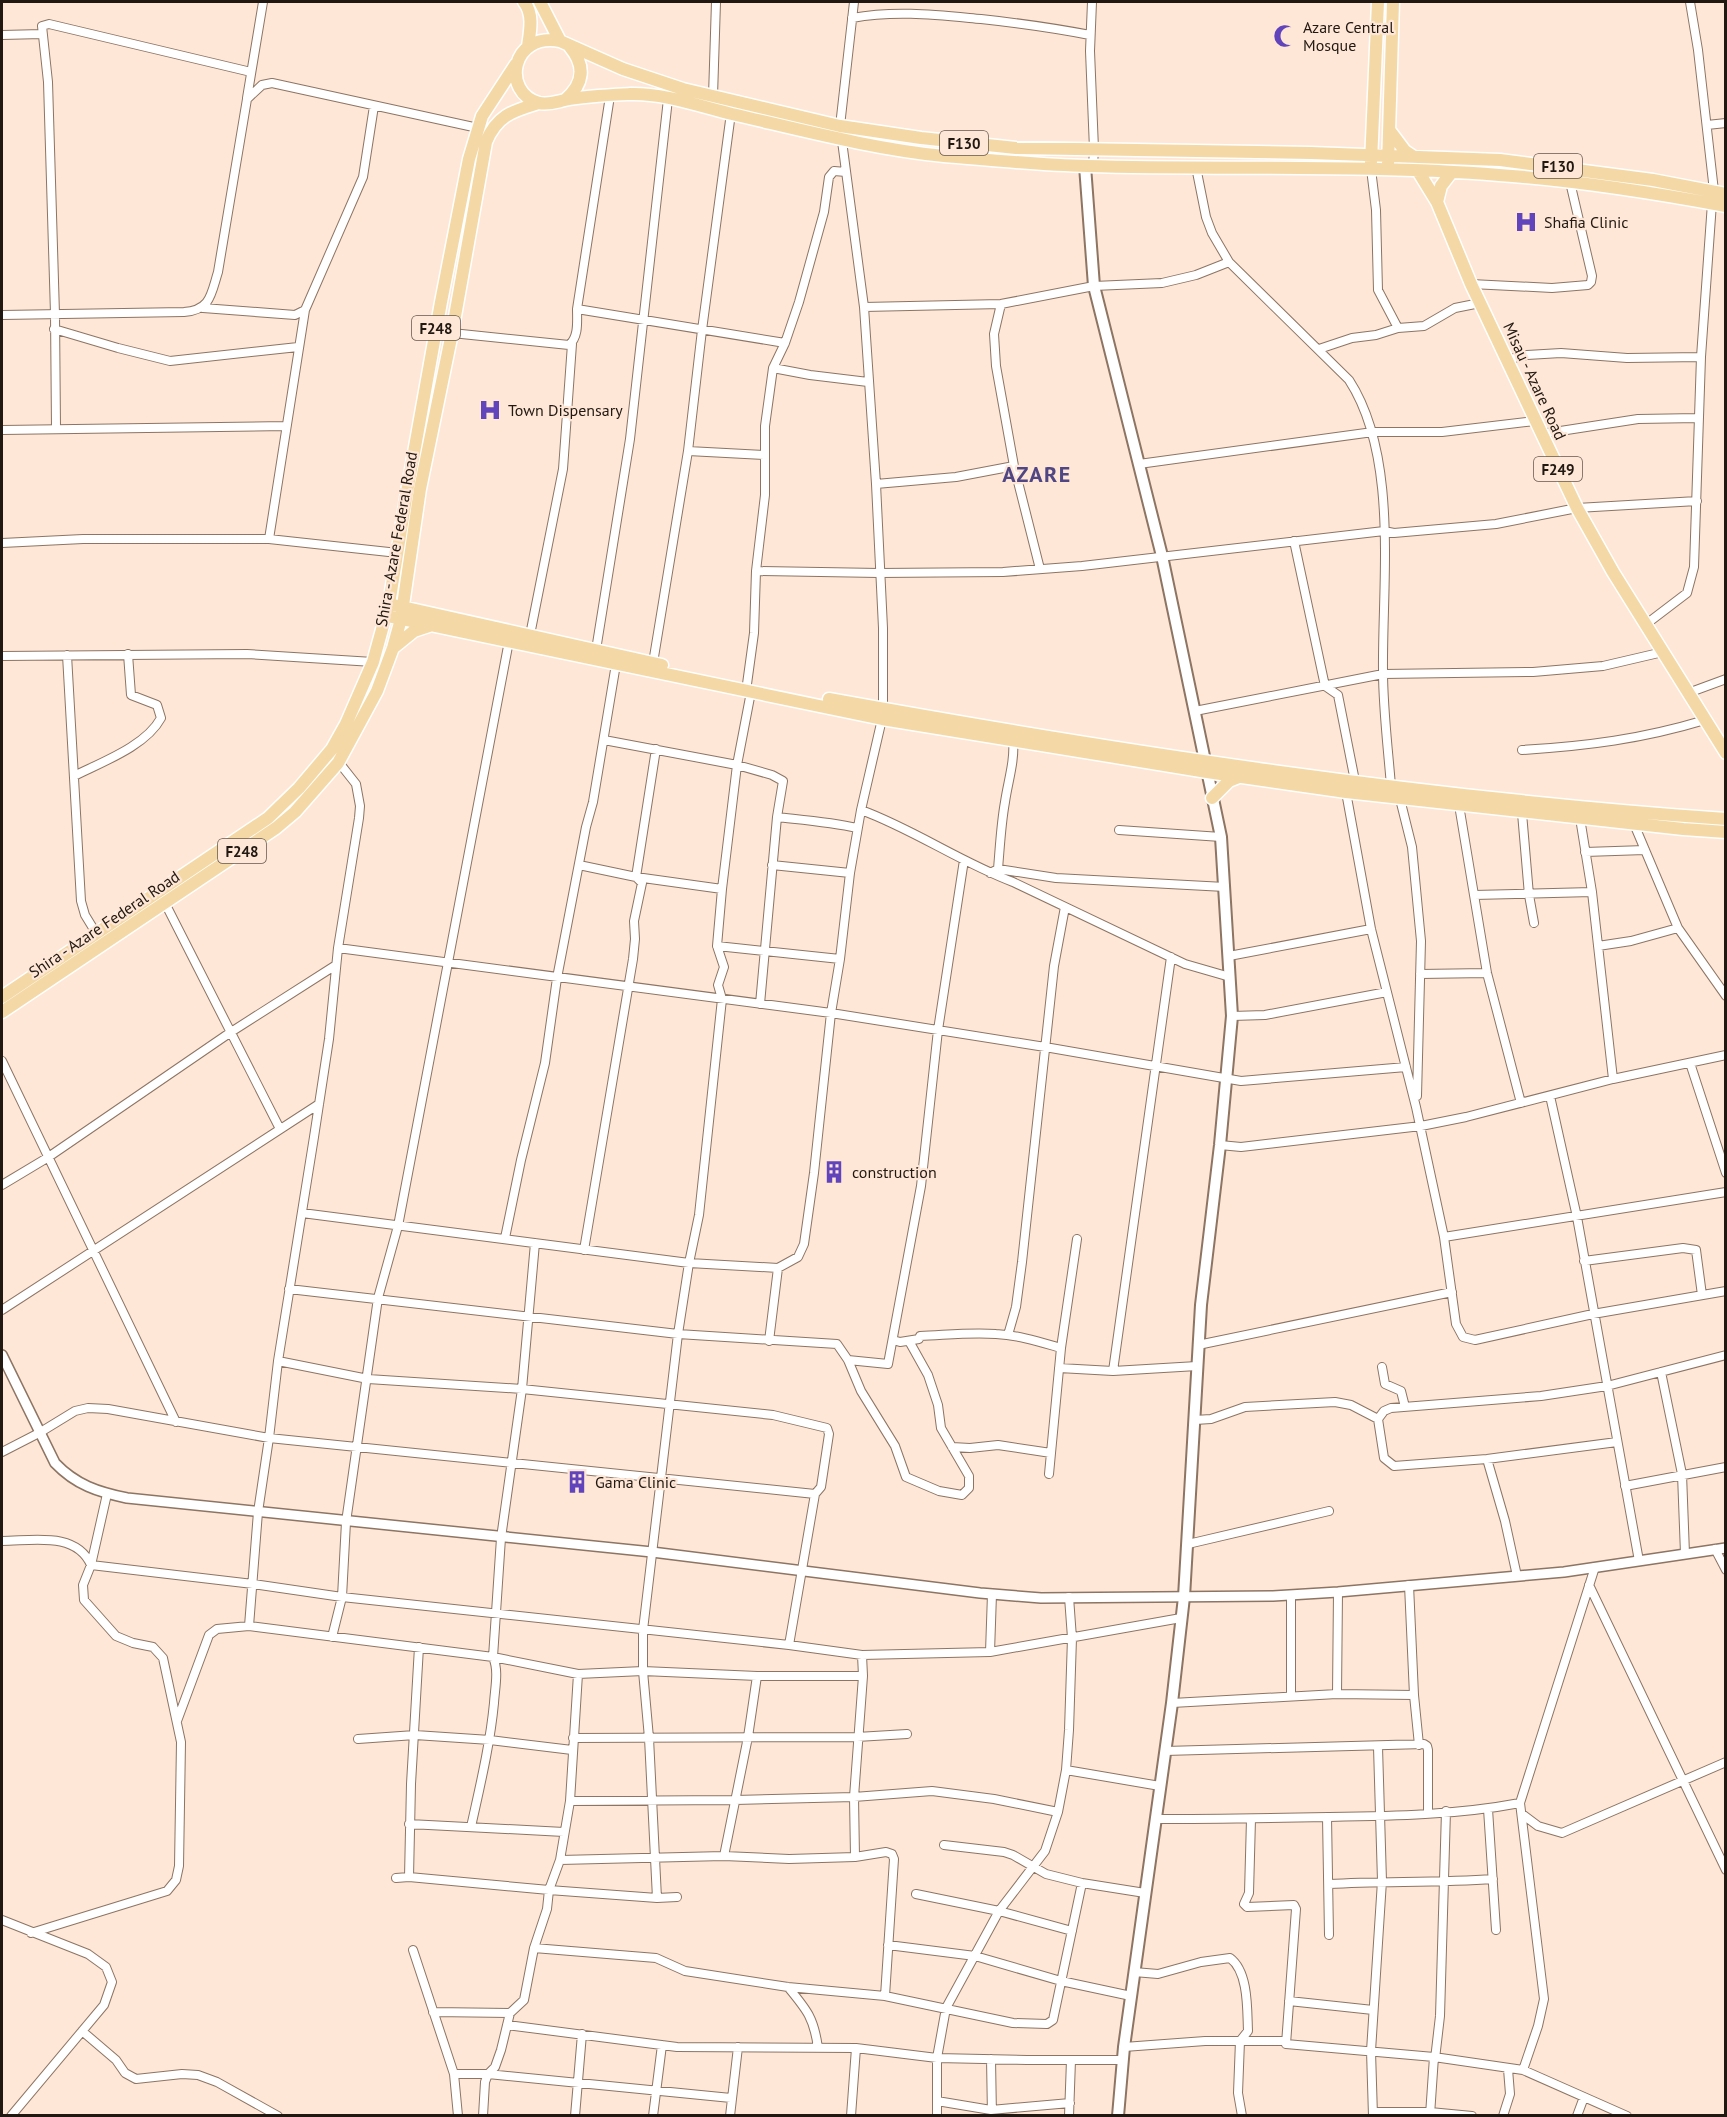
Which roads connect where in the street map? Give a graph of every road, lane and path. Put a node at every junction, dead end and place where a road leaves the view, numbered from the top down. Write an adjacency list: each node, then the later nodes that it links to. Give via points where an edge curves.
1 (263, 2): 17 (street)
2 (524, 2): 15 (main road, via 530,18)
3 (540, 2): 14 (main road)
4 (716, 2): 19 (street)
5 (854, 2): 10 (street)
6 (1092, 2): 13 (street)
7 (1378, 2): 33 (main road)
8 (1393, 2): 30 (main road)
9 (1690, 2): 27 (street)
10 (852, 18): 13 (street, via 921,13); 28 (street)
11 (42, 34): 12 (street); 17 (street, via 42,26 49,24); 58 (street, via 48,82)
12 (2, 35)
13 (1090, 35): 32 (street)
14 (565, 44): 15 (main road, F130, via 549,39); 19 (main road, F130, via 623,69); 22 (main road, via 578,56 581,68 575,92)
15 (528, 46): 16 (main road)
16 (516, 64): 23 (main road, via 520,88); 29 (main road, Shira - Azare Federal Road / F248)
17 (251, 72): 20 (street)
18 (610, 96): 21 (main road, F130, via 646,94); 22 (main road, F130); 56 (street)
19 (713, 96): 28 (main road, F130)
20 (247, 99): 24 (street, via 262,85 272,83); 55 (street, via 218,272)
21 (668, 99): 25 (main road, F130); 60 (street)
22 (565, 100): 23 (main road, F130)
23 (539, 103): 49 (main road, Shira - Azare Federal Road / F248, via 510,112 491,129)
24 (374, 106): 29 (street); 57 (street, via 363,177)
25 (731, 113): 31 (main road, F130); 63 (street)
26 (1725, 123): 27 (street)
27 (1707, 125): 44 (street)
28 (840, 126): 31 (street); 32 (main road, F130, via 1016,148)
29 (477, 128): 47 (main road, Shira - Azare Federal Road / F248)
30 (1390, 131): 34 (main road); 35 (main road)
31 (842, 139): 36 (main road, F130, via 930,154); 41 (street)
32 (1094, 149): 33 (main road, F130); 36 (street)
33 (1372, 155): 34 (main road, F130); 38 (main road)
34 (1389, 157): 35 (main road, F130); 39 (main road)
35 (1414, 157): 44 (main road, F130, via 1540,164 1653,180)
36 (1089, 166): 37 (main road, F130); 51 (main road)
37 (1196, 167): 38 (main road, F130); 48 (street, via 1206,217)
38 (1371, 169): 39 (main road, F130); 61 (street, via 1378,290)
39 (1388, 170): 40 (main road, F130)
40 (1419, 171): 42 (main road, F130); 45 (main road, Misau - Azare Road / F249)
41 (846, 172): 54 (street); 65 (street, via 834,171 829,177 824,212)
42 (1451, 172): 43 (main road, F130); 45 (main road, via 1441,186)
43 (1570, 182): 44 (main road, F130); 50 (street, via 1591,282 1552,288)
44 (1717, 196): 46 (main road, F130); 69 (street)
45 (1437, 202): 50 (main road, Misau - Azare Road / F249)
46 (1725, 206)
47 (448, 262): 49 (main road); 91 (main road, Shira - Azare Federal Road / F248)
48 (1229, 262): 51 (street, via 1162,283); 68 (street)
49 (463, 263): 64 (main road, Shira - Azare Federal Road / F248)
50 (1471, 284): 52 (main road, Misau - Azare Road / F249)
51 (1094, 286): 53 (street); 82 (main road)
52 (1480, 303): 61 (street, via 1455,308 1424,326); 70 (main road, Misau - Azare Road / F249)
53 (1001, 304): 54 (street); 83 (street, via 994,334 996,366)
54 (864, 307): 72 (street)
55 (203, 308): 57 (street, via 295,315); 58 (street, via 184,312)
56 (577, 309): 60 (street); 66 (street)
57 (305, 310): 67 (street)
58 (55, 314): 59 (street); 62 (street)
59 (2, 315)
60 (643, 320): 63 (street); 104 (street, via 630,439)
61 (1398, 328): 68 (street)
62 (54, 329): 67 (street, via 170,361); 76 (street)
63 (702, 330): 65 (street); 80 (street)
64 (452, 333): 66 (street); 96 (main road, Shira - Azare Federal Road / F248, via 420,489)
65 (785, 343): 71 (street)
66 (572, 344): 101 (street, via 563,469)
67 (298, 346): 75 (street)
68 (1319, 349): 78 (street, via 1350,380)
69 (1701, 357): 70 (street, via 1627,358 1561,353); 73 (street)
70 (1506, 360): 74 (main road, Misau - Azare Road / F249)
71 (774, 368): 72 (street); 81 (street)
72 (868, 382): 84 (street)
73 (1698, 418): 79 (street, via 1638,419); 85 (street)
74 (1535, 421): 78 (street, via 1442,432); 79 (main road, Misau - Azare Road / F249)
75 (286, 426): 76 (street); 88 (street)
76 (56, 428): 77 (street)
77 (2, 430)
78 (1373, 432): 82 (street); 87 (street)
79 (1541, 434): 86 (main road, Misau - Azare Road / F249)
80 (688, 452): 81 (street); 110 (street)
81 (764, 454): 94 (street, via 765,495)
82 (1139, 464): 92 (main road)
83 (1014, 466): 84 (street, via 957,477); 93 (street)
84 (876, 483): 95 (street)
85 (1697, 501): 86 (street); 100 (street, via 1694,567 1687,593)
86 (1578, 508): 87 (street, via 1488,525); 100 (main road, Misau - Azare Road / F249)
87 (1384, 531): 89 (street); 112 (street)
88 (269, 539): 90 (street); 91 (street)
89 (1294, 541): 92 (street); 114 (street)
90 (2, 543)
91 (398, 553): 97 (main road, Shira - Azare Federal Road / F248)
92 (1162, 556): 93 (street); 117 (main road)
93 (1040, 569): 95 (street)
94 (756, 572): 95 (street); 115 (street)
95 (879, 573): 118 (street)
96 (407, 579): 98 (main road, Shira - Azare Federal Road / F248); 99 (main road, via 413,597)
97 (388, 610): 98 (main road); 109 (main road, Shira - Azare Federal Road / F248)
98 (402, 613): 99 (main road); 103 (main road, Shira - Azare Federal Road / F248)
99 (434, 619): 101 (main road); 102 (main road); 103 (main road)
100 (1646, 625): 105 (main road, Misau - Azare Road / F249)
101 (530, 635): 104 (main road)
102 (509, 641): 111 (main road); 174 (street)
103 (393, 648): 126 (main road, Shira - Azare Federal Road / F248, via 377,691)
104 (596, 650): 110 (main road)
105 (1663, 652): 112 (street, via 1603,666 1533,672); 116 (main road, Misau - Azare Road / F249)
106 (128, 654): 107 (street); 109 (street, via 247,654); 129 (street, via 131,695 157,705 161,718 143,740)
107 (68, 655): 108 (street); 129 (street)
108 (2, 656)
109 (373, 662): 122 (main road, Shira - Azare Federal Road / F248)
110 (653, 663): 115 (main road)
111 (616, 664): 115 (main road); 120 (street)
112 (1383, 674): 114 (street); 132 (street)
113 (1725, 679): 116 (street)
114 (1325, 686): 117 (street); 131 (street, via 1338,695)
115 (749, 688): 118 (main road); 127 (street)
116 (1688, 693): 119 (main road, Misau - Azare Road / F249)
117 (1195, 711): 128 (main road)
118 (883, 714): 121 (main road); 128 (main road); 137 (street)
119 (1705, 720): 124 (street, via 1620,741); 125 (main road, Misau - Azare Road / F249)
120 (604, 740): 123 (street); 150 (street)
121 (1013, 740): 128 (main road); 152 (street)
122 (332, 749): 126 (street); 166 (main road, Shira - Azare Federal Road / F248, via 268,818)
123 (656, 749): 127 (street); 155 (street)
124 (1522, 750)
125 (1725, 752)
126 (338, 763): 161 (main road, Shira - Azare Federal Road / F248, via 276,828); 169 (street, via 356,784 360,806)
127 (737, 765): 139 (street, via 783,781); 157 (street)
128 (1206, 767): 130 (main road); 131 (main road); 134 (main road)
129 (74, 776): 166 (street, via 81,901)
130 (1239, 777): 133 (main road); 134 (main road)
131 (1355, 781): 132 (main road)
132 (1391, 786): 140 (main road, via 1568,807)
133 (1346, 792): 135 (main road); 164 (street)
134 (1212, 798): 146 (main road)
135 (1400, 799): 136 (main road); 177 (street, via 1412,847)
136 (1459, 805): 138 (main road); 159 (street)
137 (861, 810): 143 (street); 149 (street)
138 (1522, 813): 141 (main road); 160 (street)
139 (777, 817): 143 (street); 151 (street)
140 (1722, 817)
141 (1580, 818): 142 (main road); 148 (street)
142 (1634, 824): 145 (main road); 147 (street)
143 (857, 828): 153 (street)
144 (1119, 830): 146 (street)
145 (1725, 832)
146 (1221, 837): 156 (main road)
147 (1645, 850): 148 (street); 165 (street)
148 (1585, 852): 158 (street)
149 (964, 860): 154 (street); 189 (street)
150 (579, 865): 155 (street); 179 (street)
151 (772, 865): 153 (street); 170 (street)
152 (998, 868): 154 (street); 156 (street, via 1066,879)
153 (850, 873): 173 (street)
154 (990, 873): 162 (street)
155 (636, 877): 157 (street); 180 (street, via 642,883)
156 (1225, 887): 171 (main road)
157 (722, 888): 167 (street)
158 (1592, 892): 160 (street); 168 (street)
159 (1474, 895): 160 (street); 176 (street)
160 (1529, 895): 163 (street)
161 (165, 903): 186 (main road, Shira - Azare Federal Road / F248); 190 (street)
162 (1065, 907): 172 (street); 191 (street)
163 (1534, 923)
164 (1371, 928): 171 (street); 181 (street)
165 (1677, 928): 168 (street); 182 (street)
166 (96, 933): 183 (main road, Shira - Azare Federal Road / F248)
167 (717, 946): 170 (street); 184 (street, via 724,967 718,985)
168 (1598, 946): 198 (street)
169 (338, 948): 174 (street); 175 (street)
170 (764, 950): 173 (street); 185 (street)
171 (1229, 956): 178 (main road)
172 (1171, 957): 178 (street); 195 (street)
173 (840, 958): 187 (street)
174 (448, 963): 179 (street); 212 (street)
175 (336, 965): 190 (street); 201 (street)
176 (1487, 973): 177 (street); 200 (street)
177 (1420, 974): 202 (street)
178 (1230, 977): 188 (main road)
179 (557, 978): 180 (street); 214 (street, via 545,1063)
180 (627, 986): 184 (street); 218 (street)
181 (1387, 992): 188 (street, via 1265,1015); 196 (street)
182 (1725, 996)
183 (2, 997)
184 (722, 999): 185 (street); 220 (street, via 699,1215)
185 (760, 1004): 187 (street)
186 (2, 1012)
187 (831, 1013): 189 (street); 221 (street, via 804,1244 798,1257)
188 (1232, 1016): 197 (main road)
189 (938, 1030): 191 (street); 232 (street, via 921,1186)
190 (231, 1032): 204 (street); 206 (street)
191 (1045, 1047): 195 (street); 231 (street, via 1022,1262)
192 (1725, 1055): 194 (street)
193 (2, 1061): 206 (street)
194 (1690, 1063): 198 (street); 207 (street)
195 (1156, 1066): 197 (street); 244 (street)
196 (1406, 1067): 197 (street, via 1241,1081); 202 (street)
197 (1226, 1078): 205 (main road)
198 (1613, 1079): 199 (street)
199 (1550, 1096): 200 (street); 211 (street)
200 (1521, 1103): 203 (street)
201 (319, 1104): 204 (street); 210 (street)
202 (1416, 1107): 203 (street)
203 (1420, 1126): 205 (street, via 1241,1147); 213 (street)
204 (280, 1129): 217 (street)
205 (1220, 1145): 235 (main road)
206 (47, 1158): 208 (street); 217 (street)
207 (1725, 1173)
208 (2, 1185)
209 (1725, 1192): 211 (street)
210 (302, 1213): 212 (street); 222 (street)
211 (1576, 1217): 213 (street); 219 (street)
212 (398, 1226): 214 (street); 226 (street)
213 (1444, 1237): 224 (street)
214 (505, 1238): 216 (street)
215 (1077, 1239): 236 (street)
216 (535, 1243): 218 (street); 229 (street)
217 (93, 1250): 227 (street); 253 (street)
218 (584, 1250): 220 (street)
219 (1584, 1261): 225 (street, via 1683,1248 1696,1250); 228 (street)
220 (689, 1263): 221 (street); 230 (street)
221 (778, 1269): 233 (street)
222 (289, 1289): 226 (street); 239 (street)
223 (1725, 1291): 225 (street)
224 (1452, 1292): 228 (street, via 1456,1324 1463,1337 1475,1340); 235 (street)
225 (1702, 1295): 228 (street)
226 (378, 1298): 229 (street); 246 (street)
227 (2, 1310)
228 (1593, 1314): 247 (street)
229 (528, 1316): 230 (street); 248 (street)
230 (678, 1334): 233 (street); 249 (street)
231 (1008, 1335): 234 (street, via 920,1336 919,1340); 236 (street)
232 (893, 1340): 234 (street); 240 (street, via 888,1364)
233 (769, 1341): 240 (street, via 837,1344)
234 (909, 1341): 257 (street, via 928,1375 941,1428)
235 (1198, 1345): 241 (main road)
236 (1061, 1348): 243 (street)
237 (2, 1354): 254 (street)
238 (1725, 1355): 245 (street)
239 (278, 1360): 246 (street); 255 (street)
240 (848, 1360): 257 (street, via 861,1391 895,1446 906,1477 939,1491 962,1494 969,1488 969,1476)
241 (1197, 1366): 244 (street); 252 (main road)
242 (1382, 1367): 250 (street, via 1385,1384 1401,1390)
243 (1059, 1368): 244 (street); 260 (street)
244 (1113, 1371)
245 (1661, 1372): 247 (street); 265 (street)
246 (368, 1378): 248 (street); 258 (street)
247 (1607, 1386): 250 (street, via 1541,1396); 256 (street)
248 (522, 1389): 249 (street); 262 (street)
249 (669, 1405): 266 (street); 269 (street, via 773,1415 827,1428 821,1487)
250 (1405, 1407): 251 (street, via 1384,1411)
251 (1378, 1419): 252 (street, via 1351,1405 1335,1402 1245,1407); 261 (street, via 1384,1458 1394,1466)
252 (1195, 1420): 275 (main road)
253 (176, 1422): 254 (street, via 88,1408 75,1411); 255 (street)
254 (39, 1433): 259 (street); 268 (street, via 67,1476)
255 (269, 1438): 258 (street); 271 (street)
256 (1617, 1442): 261 (street); 267 (street)
257 (952, 1447): 260 (street, via 998,1446)
258 (358, 1448): 262 (street); 272 (street)
259 (2, 1452)
260 (1051, 1453): 264 (street)
261 (1487, 1459): 285 (street)
262 (512, 1463): 266 (street); 273 (street)
263 (1725, 1467): 265 (street)
264 (1049, 1474)
265 (1683, 1474): 267 (street); 279 (street)
266 (660, 1478): 269 (street); 278 (street)
267 (1625, 1486): 280 (street)
268 (107, 1494): 271 (street); 281 (street)
269 (814, 1494): 284 (street)
270 (1329, 1511): 275 (street)
271 (258, 1512): 272 (street); 286 (street)
272 (346, 1522): 273 (street); 292 (street)
273 (501, 1538): 278 (street); 295 (street)
274 (2, 1541): 281 (street, via 63,1541 87,1556)
275 (1188, 1544): 293 (main road)
276 (1725, 1548): 277 (street)
277 (1715, 1549): 279 (street); 283 (street)
278 (652, 1552): 284 (street); 298 (street)
279 (1685, 1554): 280 (street)
280 (1639, 1561): 282 (street)
281 (91, 1565): 286 (street); 314 (street, via 83,1586 84,1600 116,1636 153,1647 163,1658)
282 (1595, 1567): 285 (street); 288 (street)
283 (1725, 1570)
284 (803, 1572): 290 (street); 301 (street)
285 (1518, 1576): 287 (street)
286 (254, 1584): 292 (street); 297 (street)
287 (1408, 1585): 289 (street); 311 (street)
288 (1589, 1585): 329 (street); 335 (street)
289 (1338, 1592): 291 (street); 310 (street)
290 (993, 1594): 294 (street); 303 (street)
291 (1291, 1595): 293 (street); 312 (street)
292 (342, 1597): 295 (street); 299 (street)
293 (1184, 1597): 294 (street); 296 (main road)
294 (1069, 1598): 300 (street)
295 (496, 1613): 298 (street); 305 (street)
296 (1181, 1618): 300 (street); 313 (main road)
297 (249, 1626): 299 (street); 314 (street, via 218,1629 209,1635)
298 (643, 1630): 301 (street); 306 (street)
299 (332, 1637): 302 (street)
300 (1072, 1638): 303 (street); 328 (street)
301 (789, 1645): 304 (street)
302 (419, 1647): 305 (street); 316 (street)
303 (990, 1652): 304 (street)
304 (862, 1655): 309 (street)
305 (493, 1657): 307 (street); 322 (street, via 496,1666)
306 (643, 1671): 307 (street); 308 (street); 320 (street)
307 (578, 1674): 319 (street)
308 (757, 1676): 309 (street); 317 (street)
309 (862, 1676): 318 (street)
310 (1337, 1694): 311 (street); 312 (street)
311 (1414, 1695): 323 (street)
312 (1291, 1696): 313 (street)
313 (1172, 1703): 326 (main road)
314 (177, 1722): 371 (street, via 181,1754 176,1880 167,1891)
315 (907, 1734): 318 (street)
316 (415, 1735): 321 (street); 322 (street); 345 (street)
317 (748, 1737): 318 (street); 320 (street); 332 (street)
318 (857, 1737): 331 (street)
319 (573, 1738): 320 (street); 325 (street)
320 (649, 1738): 334 (street)
321 (358, 1739)
322 (490, 1740): 325 (street); 346 (street)
323 (1419, 1745): 324 (street); 339 (street, via 1427,1746 1428,1750)
324 (1378, 1747): 326 (street); 341 (street)
325 (572, 1750): 333 (street)
326 (1165, 1751): 330 (main road)
327 (1725, 1762): 329 (street)
328 (1066, 1770): 330 (street); 337 (street)
329 (1682, 1779): 340 (street, via 1562,1833 1538,1826); 354 (street)
330 (1160, 1786): 343 (main road)
331 (854, 1797): 332 (street); 337 (street, via 932,1791); 350 (street)
332 (735, 1800): 334 (street); 349 (street)
333 (570, 1801): 334 (street); 347 (street)
334 (651, 1802): 351 (street)
335 (1520, 1803): 336 (street); 340 (street)
336 (1488, 1809): 338 (street); 357 (street)
337 (1058, 1812): 353 (street)
338 (1446, 1812): 339 (street); 359 (street)
339 (1428, 1814): 341 (street)
340 (1522, 1814): 404 (street, via 1544,1999)
341 (1379, 1816): 342 (street); 358 (street)
342 (1328, 1817): 344 (street); 361 (street)
343 (1155, 1819): 344 (street); 363 (main road)
344 (1251, 1819): 382 (street, via 1249,1893 1244,1904 1294,1905 1296,1909)
345 (409, 1824): 346 (street); 355 (street)
346 (471, 1827): 347 (street)
347 (564, 1832): 352 (street)
348 (944, 1845): 353 (street, via 1004,1852)
349 (724, 1856): 350 (street); 351 (street)
350 (855, 1857): 373 (street, via 886,1852 894,1859)
351 (655, 1859): 352 (street); 366 (street)
352 (560, 1860): 362 (street)
353 (1034, 1867): 360 (street); 367 (street)
354 (1725, 1870)
355 (409, 1877): 356 (street); 362 (street)
356 (396, 1878)
357 (1493, 1879): 359 (street); 369 (street)
358 (1382, 1881): 359 (street); 361 (street); 384 (street)
359 (1444, 1882): 399 (street, via 1440,2016)
360 (1082, 1883): 363 (street); 370 (street)
361 (1329, 1884): 372 (street)
362 (549, 1890): 366 (street); 374 (street)
363 (1145, 1893): 377 (main road)
364 (916, 1894): 367 (street)
365 (677, 1897): 366 (street)
366 (657, 1898)
367 (999, 1911): 370 (street); 376 (street)
368 (2, 1920): 371 (street)
369 (1496, 1930)
370 (1072, 1931): 378 (street)
371 (31, 1933): 388 (street, via 88,1954 106,1966 112,1982 107,1998)
372 (1329, 1935)
373 (888, 1945): 376 (street); 380 (street)
374 (534, 1948): 379 (street, via 656,1958 685,1971); 386 (street, via 524,2000)
375 (413, 1950): 385 (street)
376 (975, 1956): 378 (street); 383 (street)
377 (1134, 1972): 381 (main road); 390 (street, via 1158,1974 1230,1958 1246,1991 1248,2031)
378 (1062, 1981): 381 (street); 383 (street, via 1053,2020 1047,2024 1013,2023)
379 (788, 1987): 380 (street); 395 (street, via 816,2028)
380 (885, 1996): 383 (street)
381 (1131, 1996): 394 (main road)
382 (1289, 2001): 384 (street); 391 (street)
383 (946, 2008): 398 (street)
384 (1373, 2010): 397 (street)
385 (433, 2012): 386 (street); 405 (street)
386 (510, 2013): 387 (street)
387 (507, 2025): 389 (street); 406 (street, via 495,2067)
388 (82, 2031): 417 (street); 418 (street, via 136,2079 198,2075)
389 (582, 2034): 392 (street); 407 (street)
390 (1240, 2041): 391 (street); 394 (street); 428 (street, via 1238,2092)
391 (1286, 2044): 397 (street)
392 (662, 2045): 393 (street); 408 (street)
393 (738, 2047): 395 (street); 410 (street)
394 (1124, 2047): 402 (main road)
395 (818, 2048): 396 (street)
396 (855, 2048): 398 (street); 424 (street)
397 (1371, 2051): 399 (street); 414 (street)
398 (937, 2058): 400 (street); 411 (street)
399 (1434, 2058): 403 (street); 415 (street)
400 (991, 2060): 401 (street); 413 (street)
401 (1071, 2060): 402 (street); 412 (street)
402 (1123, 2060): 427 (main road)
403 (1508, 2068): 404 (street); 430 (street, via 1510,2094)
404 (1523, 2070): 409 (street)
405 (454, 2074): 406 (street); 419 (street)
406 (488, 2074): 407 (street); 420 (street)
407 (577, 2082): 408 (street); 421 (street)
408 (656, 2091): 410 (street); 422 (street)
409 (1584, 2097): 416 (street); 431 (street)
410 (731, 2098): 423 (street)
411 (937, 2101): 413 (street); 425 (street)
412 (1070, 2103): 413 (street); 426 (street)
413 (991, 2113)
414 (1373, 2114): 415 (street)
415 (1430, 2114): 429 (street)
416 (1622, 2114)
417 (11, 2115)
418 (278, 2115)
419 (458, 2115)
420 (483, 2115)
421 (574, 2115)
422 (653, 2115)
423 (730, 2115)
424 (851, 2115)
425 (937, 2115)
426 (1069, 2115)
427 (1118, 2115)
428 (1242, 2115)
429 (1472, 2115)
430 (1503, 2115)
431 (1577, 2115)

